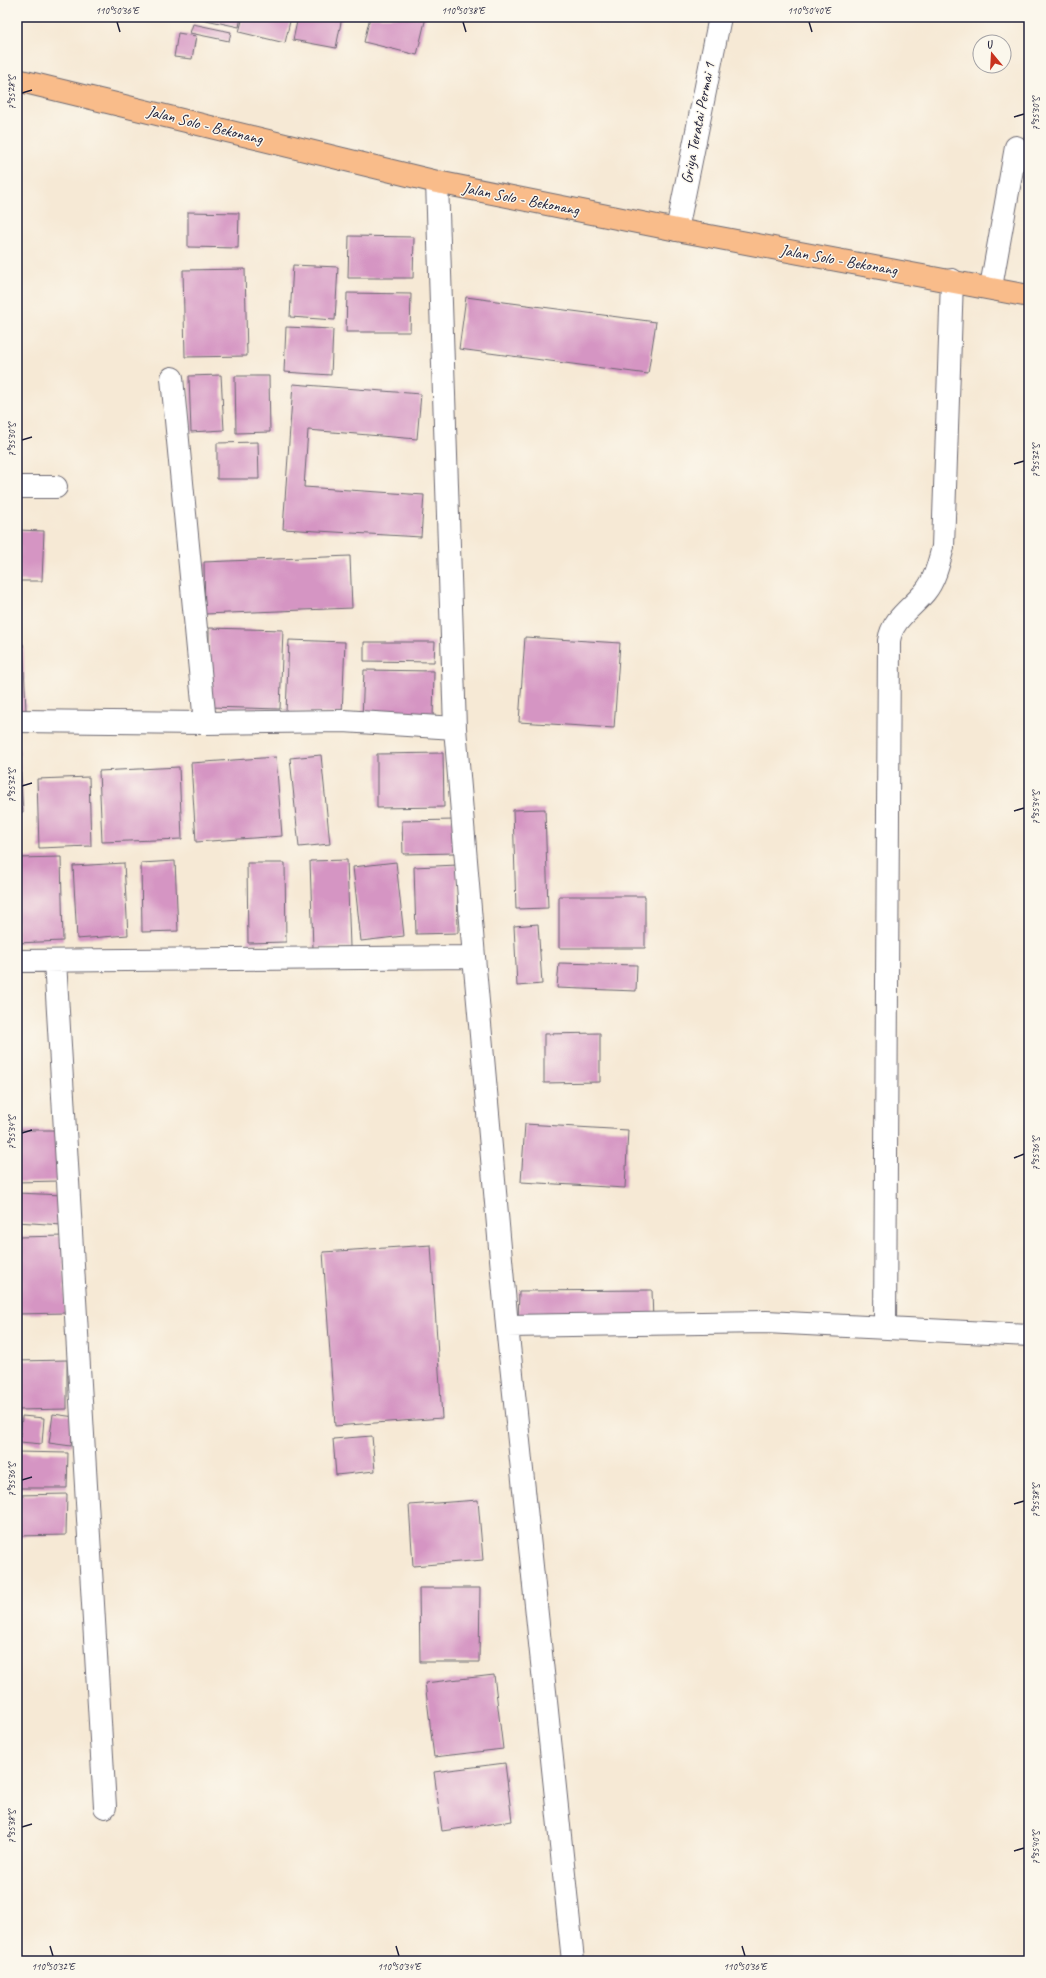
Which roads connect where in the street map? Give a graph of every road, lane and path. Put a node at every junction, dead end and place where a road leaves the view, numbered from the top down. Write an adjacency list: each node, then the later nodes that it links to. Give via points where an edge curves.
1 (720, 17): 5 (street, Griya Teratai Permai 1)
2 (17, 80): 4 (main road, Jalan Solo - Bekonang)
3 (1016, 147): 7 (street)
4 (437, 182): 5 (main road, Jalan Solo - Bekonang); 14 (street)
5 (677, 230): 6 (main road, Jalan Solo - Bekonang)
6 (952, 280): 7 (main road, Jalan Solo - Bekonang); 19 (street, via 944,547 929,586 895,621 889,641)
7 (991, 288): 8 (main road, Jalan Solo - Bekonang)
8 (1029, 296)
9 (172, 378): 13 (street)
10 (17, 487): 11 (street)
11 (56, 487)
12 (17, 721): 13 (street)
13 (205, 723): 14 (street, via 343,721)
14 (456, 728): 15 (street)
15 (474, 957): 17 (street); 18 (street)
16 (17, 961): 17 (street)
17 (55, 961): 21 (street)
18 (507, 1326): 19 (street, via 766,1322); 22 (street)
19 (885, 1328): 20 (street)
20 (1029, 1335)
21 (105, 1807)
22 (573, 1961)

